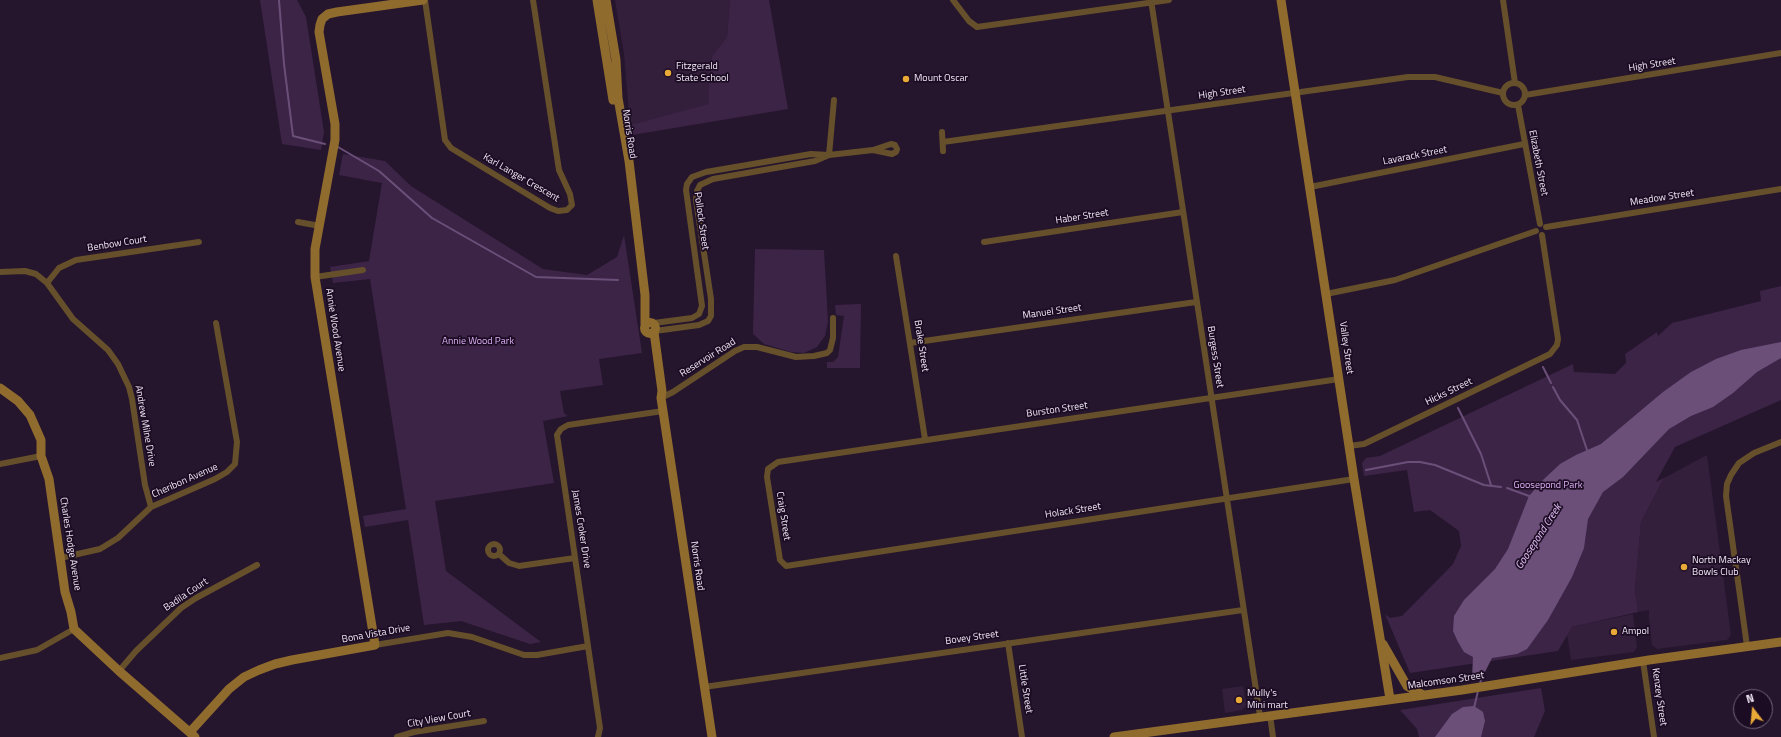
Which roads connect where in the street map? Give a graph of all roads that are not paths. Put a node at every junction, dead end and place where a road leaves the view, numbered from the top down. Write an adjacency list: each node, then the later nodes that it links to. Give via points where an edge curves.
1 (424, 0): 2 (street, Karl Langer Crescent, via 445,140 451,148 550,208 566,210 572,205 559,170); 41 (street, Annie Wood Avenue, via 337,12 322,19 319,32 335,135)
2 (533, 0)
3 (597, 0): 10 (street, Norris Road)
4 (606, 0): 10 (street, Norris Road)
5 (953, 0): 9 (street, via 977,27)
6 (1169, 0): 9 (street)
7 (1282, 0): 13 (street, Valley Street)
8 (1503, 0): 12 (street)
9 (1151, 1): 18 (street, Burgess Street)
10 (610, 52): 63 (street, Norris Road, via 628,159)
11 (1781, 53): 15 (street, High Street)
12 (1515, 83): 14 (street, via 1506,86); 15 (street, via 1523,88)
13 (1296, 93): 14 (street, High Street, via 1422,76); 18 (street, High Street); 33 (street, Valley Street)
14 (1503, 93): 17 (street, via 1503,98 1508,104)
15 (1525, 95): 17 (street, via 1524,100)
16 (834, 100): 24 (street)
17 (1518, 105): 21 (street, Elizabeth Street)
18 (1168, 111): 20 (street, High Street); 37 (street, Burgess Street)
19 (942, 132): 20 (street)
20 (943, 142): 23 (street)
21 (1524, 144): 33 (street, Lavarack Street); 42 (street, Elizabeth Street)
22 (873, 150): 24 (street, Pollock Street)
23 (943, 151)
24 (829, 155): 25 (street, Pollock Street, via 813,154); 28 (street, Pollock Street, via 815,162)
25 (769, 161): 26 (street, Pollock Street); 28 (street)
26 (748, 164): 27 (street, Pollock Street); 30 (street)
27 (725, 168): 29 (street, Pollock Street); 31 (street)
28 (770, 169): 30 (street, Pollock Street)
29 (699, 173): 32 (street); 36 (street, Pollock Street, via 692,176 687,184)
30 (749, 173): 31 (street, Pollock Street)
31 (726, 177): 32 (street, Pollock Street)
32 (704, 182): 35 (street, Pollock Street, via 697,189)
33 (1310, 187): 56 (street, Valley Street)
34 (1781, 189): 42 (street, Meadow Street)
35 (696, 200): 36 (street); 39 (street, Pollock Street)
36 (687, 201): 40 (street, Pollock Street)
37 (1182, 212): 46 (street, Haber Street); 57 (street, Burgess Street)
38 (298, 222): 41 (street)
39 (699, 222): 40 (street); 48 (street, Pollock Street)
40 (691, 223): 49 (street, Pollock Street)
41 (320, 226): 52 (street, Annie Wood Avenue, via 315,249)
42 (1543, 226): 43 (street, via 1536,226); 44 (street, via 1545,232)
43 (1536, 231): 44 (street); 56 (street, via 1395,280)
44 (1542, 234): 73 (street, Hicks Street, via 1558,339 1554,350 1364,444)
45 (199, 242): 53 (street, Benbow Court, via 76,260 59,268)
46 (984, 242)
47 (896, 256): 65 (street, Brake Street)
48 (705, 257): 49 (street); 54 (street, Pollock Street)
49 (696, 258): 55 (street, Pollock Street)
50 (363, 270): 52 (street)
51 (0, 272): 53 (street, Andrew Milne Drive, via 25,271 36,274)
52 (315, 277): 90 (street, Annie Wood Avenue)
53 (47, 283): 79 (street, Andrew Milne Drive, via 73,319 108,350 124,375 132,399 145,485)
54 (710, 291): 55 (street); 59 (street, Pollock Street)
55 (701, 292): 58 (street, Pollock Street)
56 (1326, 294): 66 (street, Valley Street)
57 (1196, 302): 65 (street, Manuel Street); 68 (street, Burgess Street)
58 (702, 309): 59 (street); 61 (street, via 695,317)
59 (712, 311): 64 (street, via 705,323)
60 (834, 318): 69 (street, Reservoir Road, via 832,343 830,350 825,354 796,357 757,347 743,347)
61 (672, 321): 63 (street); 64 (street)
62 (216, 323): 79 (street, Cheribon Avenue, via 238,442 235,464 215,480)
63 (651, 328): 64 (street); 69 (street, Norris Road, via 650,341)
64 (673, 328)
65 (910, 342): 71 (street, Brake Street)
66 (1339, 378): 68 (street, Burston Street); 73 (street, Valley Street)
67 (0, 388): 74 (street, Charles Hodge Avenue, via 18,401 30,415 41,440)
68 (1211, 397): 71 (street, Burston Street); 78 (street, Burgess Street)
69 (661, 398): 70 (street, Norris Road)
70 (663, 411): 82 (street, James Croker Drive, via 571,425 559,430 557,439); 96 (street, Norris Road)
71 (925, 439): 75 (street, Burston Street)
72 (1781, 442): 92 (street, via 1754,453 1740,463 1727,484 1726,496)
73 (1349, 446): 77 (street, Valley Street)
74 (41, 456): 76 (street); 81 (street, Charles Hodge Avenue, via 49,480)
75 (778, 462): 84 (street, Craig Street, via 768,469 767,477 780,560 786,566)
76 (0, 464)
77 (1354, 479): 78 (street, Holack Street); 87 (street, Valley Street)
78 (1226, 498): 84 (street, Holack Street); 85 (street, Burgess Street)
79 (152, 507): 81 (street, Cheribon Avenue, via 109,545)
80 (499, 554): 82 (street, via 509,563 519,566)
81 (60, 558): 86 (street, Charles Hodge Avenue)
82 (575, 558): 91 (street, James Croker Drive)
83 (257, 565): 95 (street, Badila Court, via 180,608)
84 (796, 565)
85 (1243, 610): 89 (street, Bovey Street); 100 (street, Burgess Street)
86 (74, 629): 93 (street, via 37,650); 95 (street)
87 (1379, 638): 97 (street, via 1407,686); 98 (street, Valley Street)
88 (1781, 642): 92 (street, Malcomson Street)
89 (1008, 643): 96 (street, Bovey Street); 107 (street, Little Street)
90 (375, 645): 91 (street, Bona Vista Drive, via 448,633 472,637 524,654 537,655); 103 (street, Bona Vista Drive, via 275,664 244,677 229,689)
91 (588, 646): 105 (street, James Croker Drive, via 600,728)
92 (1746, 646): 94 (street, Malcomson Street)
93 (0, 658)
94 (1643, 661): 97 (street, Malcomson Street); 110 (street, Kenzey Street)
95 (119, 671): 103 (street)
96 (704, 687): 106 (street, Norris Road)
97 (1423, 695): 98 (street, Malcomson Street)
98 (1390, 699): 99 (street, Malcomson Street)
99 (1270, 715): 100 (street, Malcomson Street); 109 (street)
100 (1260, 716): 102 (street, Malcomson Street)
101 (484, 721): 104 (street, City View Court)
102 (1150, 734): 108 (street, Malcomson Street)
103 (192, 735)
104 (398, 737)
105 (598, 737)
106 (712, 737)
107 (1022, 737)
108 (1114, 737)
109 (1273, 737)
110 (1654, 737)

